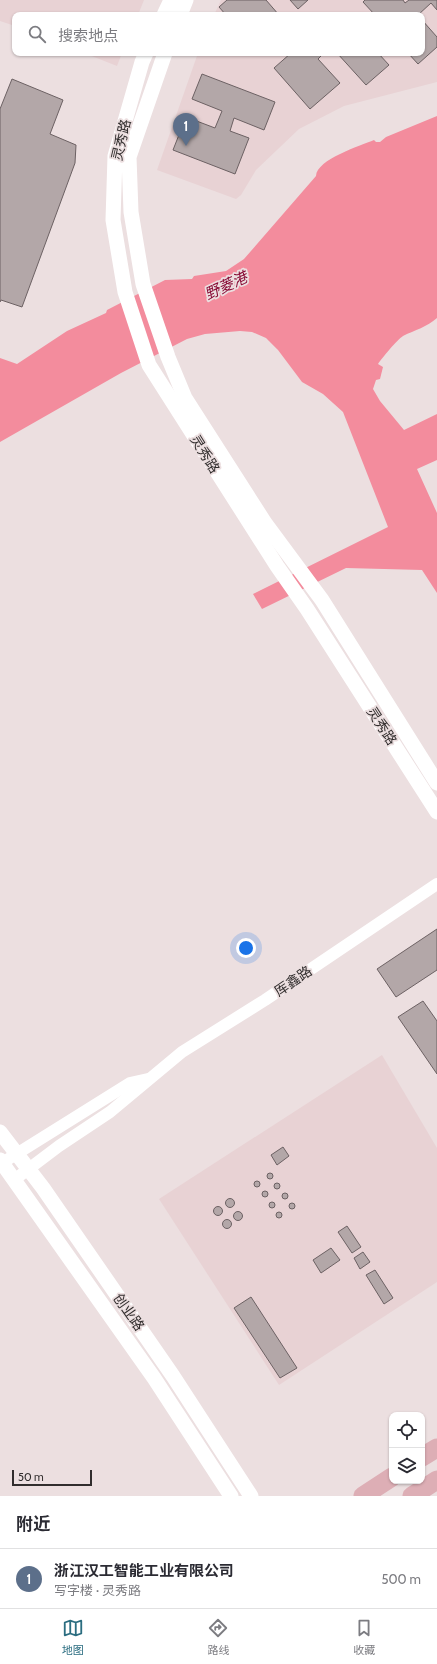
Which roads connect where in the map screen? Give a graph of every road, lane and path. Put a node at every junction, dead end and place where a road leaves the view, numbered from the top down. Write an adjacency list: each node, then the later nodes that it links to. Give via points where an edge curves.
1 (171, 0): 3 (street)
2 (186, 0): 4 (street)
3 (165, 12)
4 (181, 12)
5 (145, 56): 8 (street, 灵秀路, via 115,156 113,220 125,292 149,365)
6 (164, 56): 7 (street, 灵秀路, via 129,157 131,212 143,284 168,357 185,398 266,523 322,600)
7 (437, 783)
8 (437, 812)
9 (437, 884): 10 (street, 厍鑫路, via 182,1052)
10 (149, 1078): 12 (street, 厍鑫路, via 130,1083); 14 (street, 厍鑫路, via 132,1095 59,1146)
11 (0, 1132): 12 (street, 创业路)
12 (17, 1154): 13 (street, 厍鑫路); 14 (street, 创业路)
13 (1, 1162): 15 (street, 创业路)
14 (30, 1170): 15 (street, 厍鑫路); 21 (street, 创业路, via 173,1376)
15 (14, 1180): 20 (street, 创业路, via 154,1378)
16 (437, 1448): 17 (main road)
17 (425, 1456)
18 (389, 1479): 22 (main road)
19 (437, 1480): 23 (main road)
20 (231, 1496)
21 (251, 1496)
22 (363, 1496)
23 (412, 1496)

